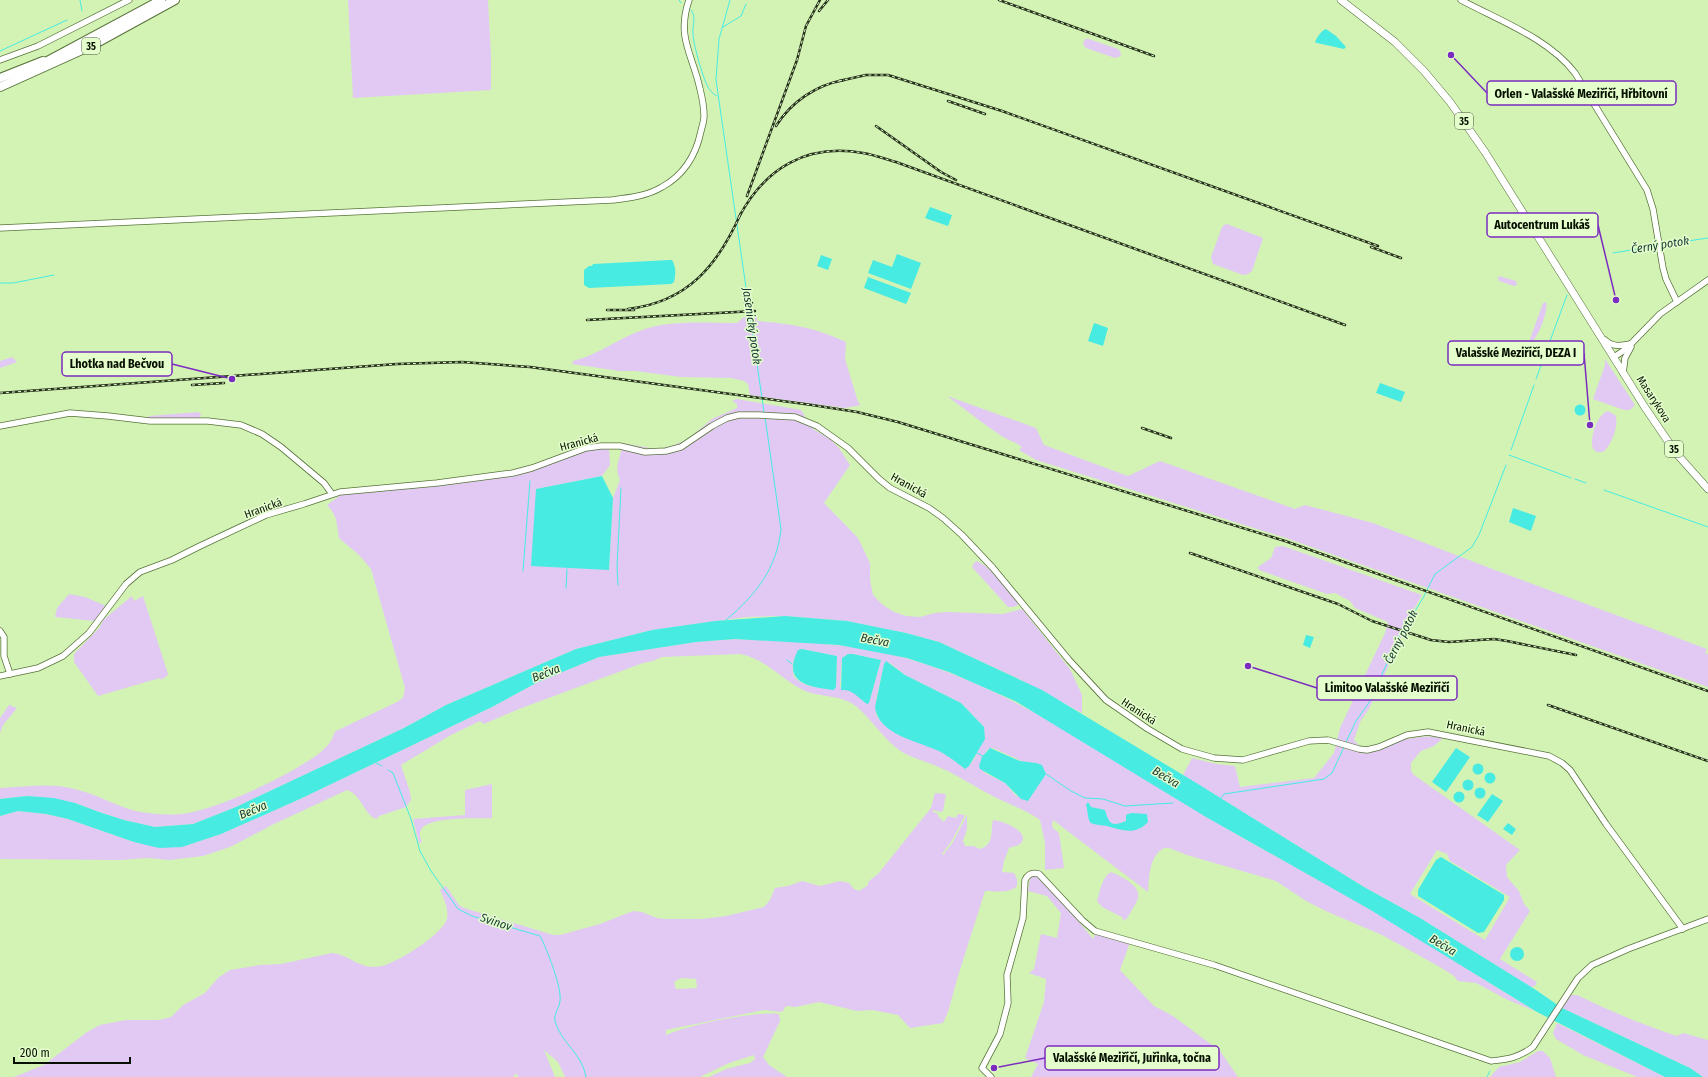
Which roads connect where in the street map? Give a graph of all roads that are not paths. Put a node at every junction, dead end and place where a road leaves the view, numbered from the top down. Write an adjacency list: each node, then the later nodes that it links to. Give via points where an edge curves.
1 (129, 0): 8 (street, via 43,44)
2 (161, 0): 7 (highway, 35)
3 (175, 0): 10 (highway, 35, via 93,45)
4 (689, 0): 11 (street, via 684,34 686,49 700,88 704,117 698,146 691,159 673,179 650,193 612,200)
5 (1341, 0): 14 (main road, 35, via 1395,42 1450,102 1485,152)
6 (1461, 0): 13 (street, via 1539,41 1570,67 1646,190 1653,209 1666,279)
7 (59, 54): 9 (highway, 35); 10 (highway, 35)
8 (0, 60)
9 (0, 78)
10 (0, 86)
11 (0, 228)
12 (1708, 280): 13 (street)
13 (1677, 302): 15 (street, via 1651,323)
14 (1601, 337): 15 (street, via 1613,345); 16 (main road, 35)
15 (1633, 343): 16 (street); 17 (street, via 1625,358)
16 (1614, 357): 17 (main road, Masarykova / 35)
17 (1623, 373): 19 (main road, Masarykova / 35, via 1676,453)
18 (0, 426): 20 (street, via 70,414 241,425 262,434 281,447 324,483)
19 (1708, 488)
20 (332, 494): 22 (street, Hranická, via 266,515 172,560 140,572 126,584 93,628 70,651 48,664); 25 (street, Hranická, via 513,473 586,448 601,446 620,446 645,452 666,451 681,447 727,418 747,414 795,417 816,426 848,448 890,488 943,518 993,568 1103,697 1178,747 1203,756 1237,760 1254,758 1309,741 1328,740 1363,750 1374,749 1407,735 1432,732 1543,754 1558,760 1570,770)
21 (0, 631): 22 (street, via 4,637 4,656)
22 (10, 674): 23 (street, Hranická)
23 (0, 676)
24 (1708, 919): 25 (street)
25 (1683, 929): 26 (street, via 1598,962 1581,975 1570,989 1533,1047 1523,1054 1491,1061 1214,966 1095,931 1039,874 1035,873 1025,880 1023,918 1008,975 1008,1003 1004,1022 982,1068)
26 (991, 1077)

